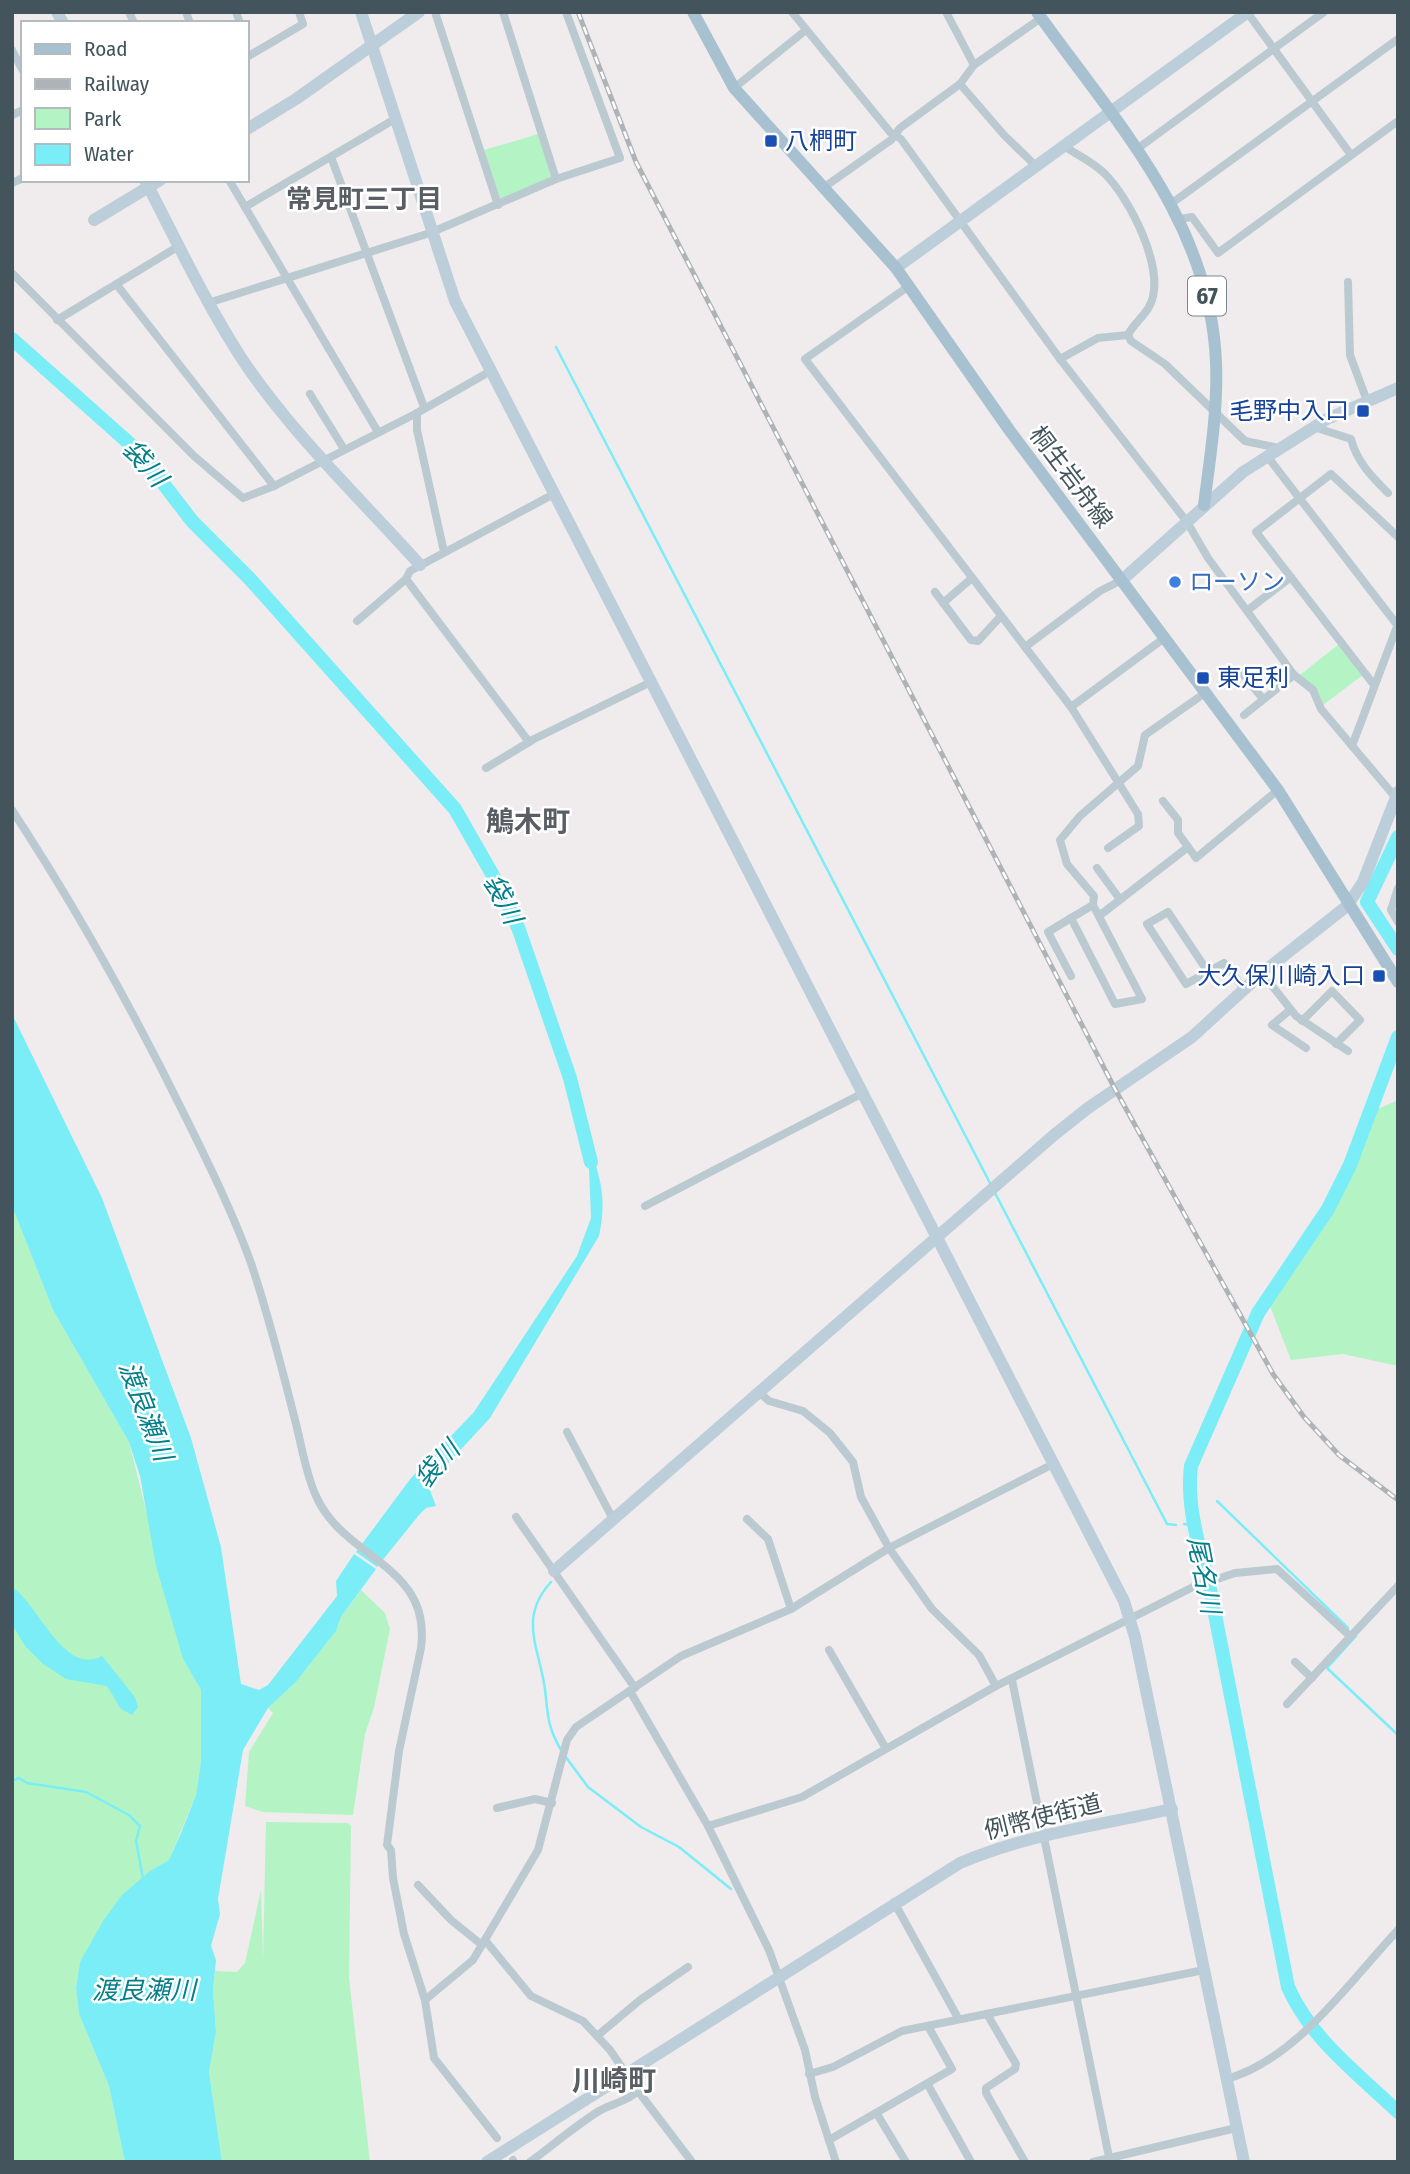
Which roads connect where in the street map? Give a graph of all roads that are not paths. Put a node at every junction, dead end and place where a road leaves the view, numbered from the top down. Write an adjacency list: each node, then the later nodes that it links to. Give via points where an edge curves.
1 (299, 12): 18 (street, via 303,24)
2 (361, 12): 15 (street)
3 (419, 12): 15 (street)
4 (436, 12): 39 (street)
5 (503, 12): 34 (street)
6 (566, 12): 34 (street, via 620,158)
7 (693, 12): 22 (main road, 桐生岩舟線)
8 (792, 12): 13 (street)
9 (946, 12): 19 (street)
10 (1248, 12): 16 (street); 24 (street)
11 (1324, 12): 16 (street)
12 (1039, 15): 19 (street); 24 (main road, 67)
13 (806, 30): 22 (street); 28 (street)
14 (1398, 39): 23 (street)
15 (372, 46): 25 (street); 27 (street)
16 (1274, 49): 23 (street); 30 (street)
17 (12, 50): 20 (street)
18 (248, 56)
19 (974, 65): 21 (street)
20 (21, 67)
21 (960, 84): 28 (street); 33 (street)
22 (734, 89): 37 (main road, 桐生岩舟線)
23 (1312, 102): 31 (street); 38 (street)
24 (1110, 112): 29 (street); 30 (main road, 67)
25 (395, 119): 32 (street); 44 (street)
26 (1398, 121): 31 (street)
27 (248, 128)
28 (895, 135): 37 (street); 43 (street)
29 (1064, 146): 33 (street); 55 (street, via 1103,171 1131,207 1142,232 1153,294)
30 (1137, 149): 38 (main road, 67)
31 (1351, 155): 41 (street, via 1218,253 1192,217)
32 (331, 157): 40 (street); 46 (street)
33 (1036, 166): 43 (street)
34 (556, 180): 39 (street)
35 (230, 182): 40 (street)
36 (147, 184): 42 (street); 45 (street)
37 (823, 188): 47 (main road, 桐生岩舟線)
38 (1172, 203): 41 (main road, 67)
39 (498, 205): 44 (street)
40 (246, 207): 49 (street)
41 (1180, 219): 62 (main road, 67, via 1210,309 1216,363)
42 (94, 220)
43 (959, 222): 47 (street); 56 (street)
44 (430, 233): 46 (street); 57 (street, via 455,301)
45 (179, 246): 51 (street); 53 (street)
46 (367, 252): 49 (street); 61 (street)
47 (896, 268): 52 (main road, 桐生岩舟線)
48 (12, 273): 54 (street)
49 (287, 278): 53 (street); 64 (street)
50 (1348, 282): 60 (street, via 1350,355)
51 (117, 285): 54 (street); 69 (street)
52 (909, 286): 79 (street, via 805,359); 81 (main road, 桐生岩舟線)
53 (208, 303): 68 (street, via 261,386)
54 (57, 320): 69 (street, via 238,494 248,498)
55 (1128, 335): 56 (street, via 1098,338); 62 (street, via 1165,363)
56 (1059, 359): 74 (street)
57 (489, 372): 61 (street); 71 (street)
58 (310, 394): 66 (street)
59 (1395, 394): 60 (street)
60 (1367, 401): 63 (street)
61 (421, 410): 64 (street); 76 (street, via 418,430)
62 (1214, 411): 65 (street, via 1245,441); 73 (main road, 67)
63 (1314, 426): 65 (street); 70 (street, via 1351,439 1368,473)
64 (378, 432): 66 (street)
65 (1279, 448): 67 (street)
66 (344, 449): 68 (street)
67 (1267, 456): 72 (street); 73 (street)
68 (324, 459): 69 (street); 77 (street)
69 (274, 486)
70 (1388, 493)
71 (552, 495): 76 (street); 92 (street)
72 (1299, 498): 75 (street, via 1331,474); 78 (street, via 1256,531); 87 (street)
73 (1204, 505): 74 (street)
74 (1187, 522): 81 (street); 84 (street)
75 (1398, 537)
76 (444, 552): 77 (street)
77 (420, 565): 80 (street)
78 (1291, 577): 84 (street); 93 (street)
79 (972, 578): 83 (street); 85 (street)
80 (406, 579): 86 (street); 98 (street)
81 (1122, 580): 88 (main road, 桐生岩舟線); 89 (street)
82 (935, 592): 83 (street)
83 (943, 603): 85 (street, via 971,640 978,641)
84 (1248, 610): 91 (street)
85 (1001, 616): 89 (street)
86 (357, 621)
87 (1397, 625): 93 (street)
88 (1163, 639): 94 (main road, 桐生岩舟線); 96 (street)
89 (1025, 647): 96 (street)
90 (1241, 672): 95 (street)
91 (1294, 675): 95 (street); 99 (street, via 1313,690 1321,709)
92 (649, 683): 98 (street); 126 (street)
93 (1374, 685): 99 (street)
94 (1205, 693): 101 (street, via 1145,735 1138,766); 102 (main road, 桐生岩舟線)
95 (1263, 699): 97 (street)
96 (1071, 707): 101 (street)
97 (1244, 715)
98 (529, 742): 100 (street)
99 (1352, 746): 103 (street)
100 (486, 768)
101 (1118, 783): 107 (street, via 1141,821); 111 (street, via 1060,840 1067,864 1094,897)
102 (1278, 790): 106 (street, via 1203,856 1196,858); 112 (main road, 桐生岩舟線)
103 (1397, 795): 112 (street, via 1363,882)
104 (1163, 802): 106 (street, via 1178,820 1178,833)
105 (12, 810): 162 (street, via 58,879 148,1040 215,1178 251,1265 316,1496 332,1522 412,1594 422,1622 387,1844 404,1934)
106 (1188, 847): 110 (street)
107 (1108, 848)
108 (1097, 868): 110 (street)
109 (1398, 888): 115 (street, via 1391,910)
110 (1119, 898): 113 (street)
111 (1093, 905): 113 (street); 114 (street)
112 (1347, 906): 117 (street); 119 (main road, 桐生岩舟線)
113 (1099, 916): 114 (street, via 1142,999 1115,1004)
114 (1071, 918): 118 (street, via 1048,932)
115 (1398, 922)
116 (1208, 972): 116 (street, via 1186,984 1147,924 1168,912); 120 (street, via 1224,963)
117 (1262, 973): 120 (street); 121 (street)
118 (1071, 976)
119 (1398, 982)
120 (1245, 990): 128 (street, via 1192,1037 1088,1108)
121 (1290, 1010): 122 (street); 124 (street, via 1272,1025)
122 (1302, 1021): 123 (street); 123 (street, via 1332,991 1360,1020)
123 (1336, 1044): 125 (street)
124 (1306, 1048)
125 (1348, 1051)
126 (863, 1093): 127 (street); 128 (street)
127 (645, 1206)
128 (939, 1238): 129 (street); 131 (street)
129 (760, 1393): 134 (street); 135 (street, via 769,1401 803,1411 830,1433 853,1462 861,1497)
130 (567, 1432): 134 (street)
131 (1055, 1464): 135 (street); 139 (street)
132 (516, 1517): 136 (street)
133 (747, 1519): 138 (street, via 768,1539)
134 (614, 1521): 136 (street)
135 (889, 1548): 138 (street); 145 (street, via 932,1609 979,1655)
136 (554, 1571): 146 (street)
137 (1398, 1586): 140 (street)
138 (791, 1609): 146 (street, via 692,1651)
139 (1130, 1617): 140 (street, via 1219,1576 1277,1569); 144 (street); 151 (street)
140 (1350, 1636): 143 (street)
141 (829, 1650): 148 (street)
142 (1295, 1662): 143 (street)
143 (1312, 1678): 147 (street)
144 (1012, 1680): 145 (street); 153 (street)
145 (996, 1686): 148 (street)
146 (632, 1689): 149 (street, via 576,1727 567,1740); 152 (street)
147 (1287, 1704)
148 (885, 1747): 152 (street, via 802,1797)
149 (552, 1803): 150 (street, via 535,1799); 157 (street, via 541,1843)
150 (497, 1808)
151 (1172, 1809): 153 (street, 例幣使街道); 159 (street)
152 (708, 1826): 160 (street)
153 (1044, 1835): 155 (street, 例幣使街道, via 960,1863); 161 (street)
154 (418, 1885): 157 (street, via 451,1920)
155 (894, 1902): 160 (street, 例幣使街道); 164 (street)
156 (1398, 1930): 169 (street, via 1298,2037 1269,2062)
157 (484, 1943): 162 (street, via 472,1960); 166 (street, via 531,1996 575,2015)
158 (688, 1967): 166 (street)
159 (1205, 1970): 161 (street); 169 (street)
160 (778, 1975): 167 (street, 例幣使街道); 168 (street, via 805,2050)
161 (1077, 1994): 163 (street); 176 (street)
162 (425, 2000): 174 (street, via 433,2058)
163 (987, 2014): 164 (street); 183 (street, via 1016,2064 986,2088 986,2093)
164 (958, 2018): 165 (street)
165 (928, 2026): 168 (street, via 902,2031 833,2067); 170 (street, via 952,2069)
166 (597, 2036): 167 (street)
167 (626, 2073): 171 (street); 177 (street, 例幣使街道)
168 (808, 2074): 175 (street)
169 (1227, 2079): 173 (street)
170 (928, 2085): 172 (street); 182 (street)
171 (638, 2091): 178 (street, via 595,2113); 179 (street)
172 (877, 2114): 175 (street); 181 (street)
173 (1236, 2128): 176 (street); 185 (street)
174 (497, 2138)
175 (829, 2140): 180 (street)
176 (1109, 2159): 184 (street)
177 (487, 2162)
178 (530, 2162)
179 (692, 2162)
180 (836, 2162)
181 (906, 2162)
182 (971, 2162)
183 (1025, 2162)
184 (1093, 2162)
185 (1244, 2162)

